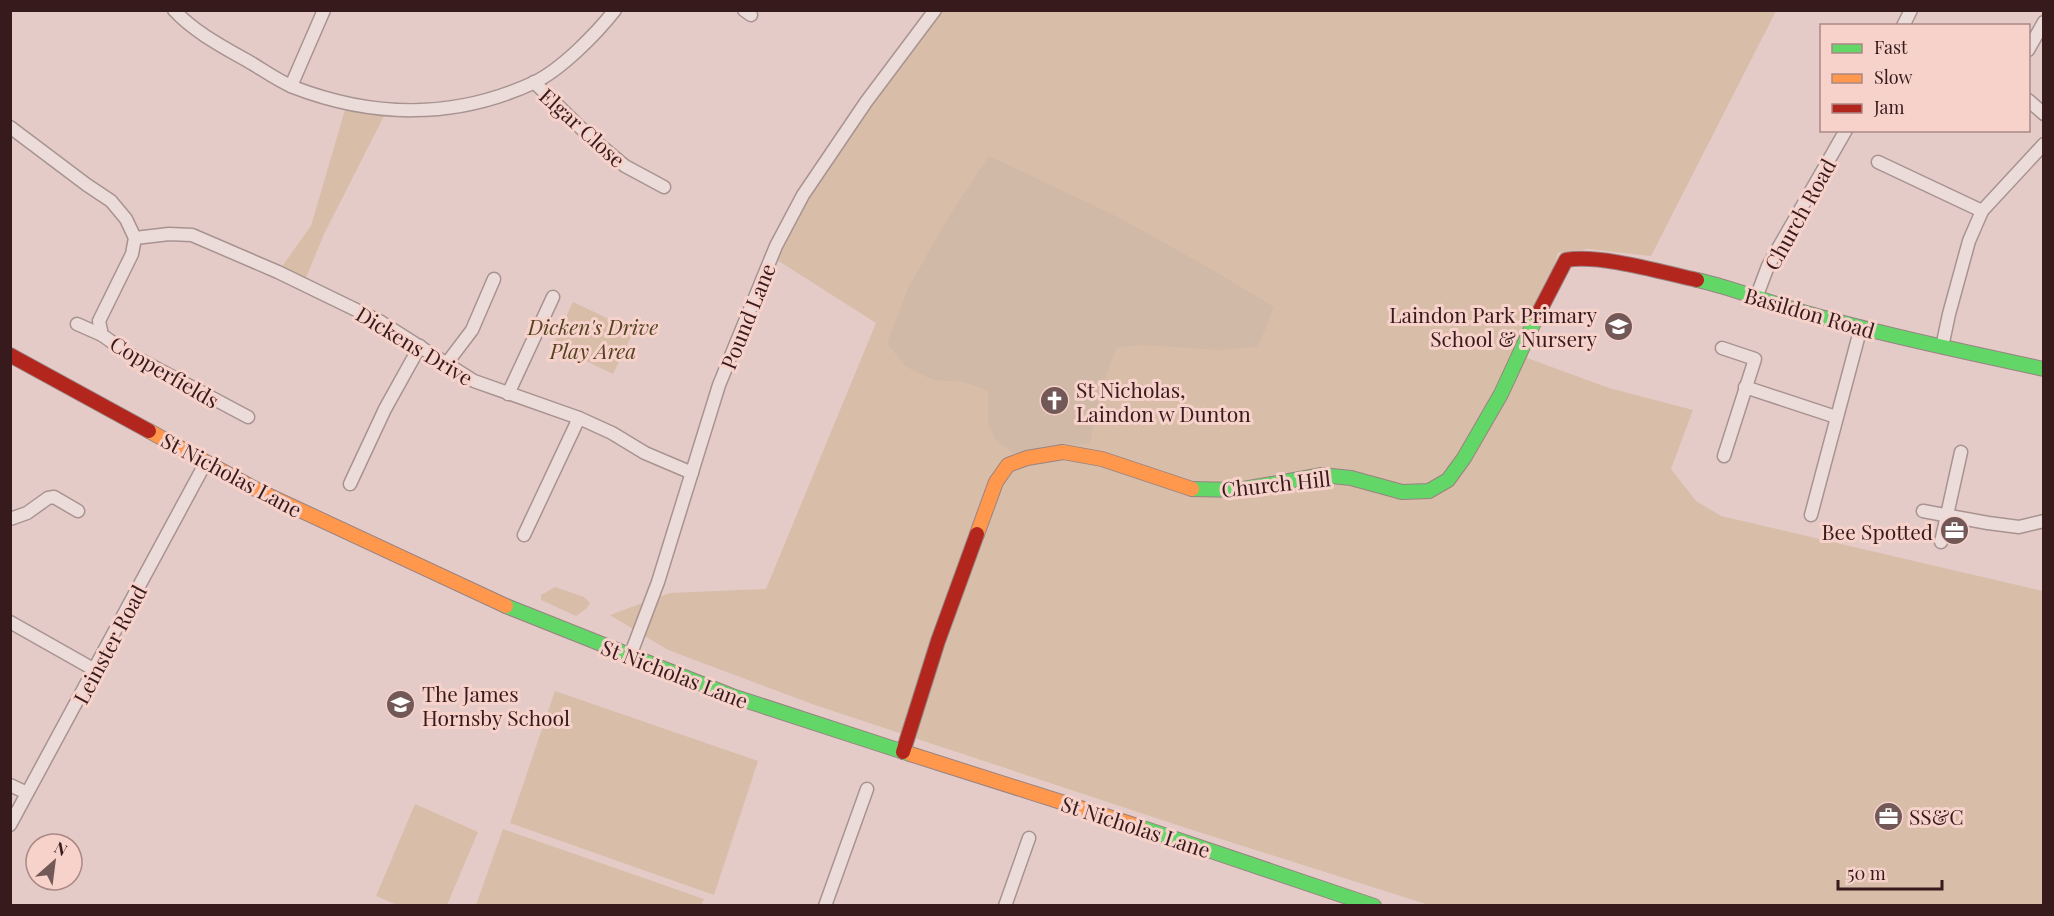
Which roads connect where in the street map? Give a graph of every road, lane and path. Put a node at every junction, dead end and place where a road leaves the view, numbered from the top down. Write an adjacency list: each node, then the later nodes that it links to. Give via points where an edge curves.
1 (174, 10): 10 (street, via 230,52)
2 (324, 10): 10 (street)
3 (615, 10): 9 (street, via 596,33)
4 (935, 10): 41 (street, Pound Lane, via 803,195 776,246 719,385)
5 (1911, 10): 7 (street)
6 (2043, 22): 8 (street)
7 (1905, 24)
8 (2030, 46)
9 (534, 82): 10 (street, via 474,104 424,111 374,109); 17 (street, Elgar Close, via 625,166)
10 (291, 86)
11 (2030, 102): 12 (street)
12 (2043, 114)
13 (10, 127): 19 (street, via 111,201)
14 (1845, 132): 23 (street, Church Road, via 1768,266)
15 (2043, 144): 18 (street)
16 (1878, 162): 18 (street)
17 (664, 187)
18 (1982, 211): 28 (street, via 1969,241)
19 (135, 238): 26 (street, Copperfields, via 132,254 99,321); 27 (street, Dickens Drive, via 192,235 372,317)
20 (1576, 258): 23 (street, Basildon Road, via 1717,284); 54 (street, Church Hill, via 1566,260 1560,270 1501,394 1464,458 1448,480 1429,491 1402,492 1351,478 1322,475 1238,490 1197,490 1102,459 1063,452 1008,465 996,482 938,640)
21 (494, 279): 31 (street, via 472,330)
22 (553, 297): 34 (street)
23 (1756, 298): 25 (street, Basildon Road)
24 (77, 324): 26 (street)
25 (1861, 327): 28 (street, Basildon Road); 36 (street)
26 (102, 335): 35 (street, Copperfields, via 126,352)
27 (420, 346): 31 (street, Dickens Drive); 42 (street)
28 (1942, 347): 32 (street, Basildon Road)
29 (1722, 348): 33 (street, via 1755,359)
30 (10, 355): 40 (street, St Nicholas Lane)
31 (447, 363): 34 (street, Dickens Drive, via 474,381)
32 (2043, 369)
33 (1745, 387): 36 (street); 39 (street)
34 (508, 394): 37 (street, Dickens Drive)
35 (248, 417)
36 (1836, 417): 45 (street)
37 (579, 418): 41 (street, Dickens Drive); 49 (street)
38 (1961, 452): 46 (street)
39 (1724, 456)
40 (206, 462): 52 (street, St Nicholas Lane, via 381,549 513,609); 53 (street, Leinster Road)
41 (692, 473): 52 (street, Pound Lane)
42 (350, 484)
43 (78, 511): 47 (street, via 54,497)
44 (1923, 511): 46 (street)
45 (1811, 514)
46 (1947, 516): 48 (street, via 2019,527); 50 (street)
47 (10, 519)
48 (2043, 521)
49 (524, 535)
50 (1941, 542)
51 (10, 622): 53 (street)
52 (630, 656): 54 (street, St Nicholas Lane, via 732,696)
53 (95, 670): 57 (street, Leinster Road)
54 (903, 752): 62 (street, St Nicholas Lane)
55 (10, 785): 57 (street)
56 (867, 789): 60 (street)
57 (27, 793): 58 (street, Leinster Road)
58 (10, 825)
59 (1029, 838): 61 (street)
60 (825, 906)
61 (1005, 906)
62 (1374, 906)

